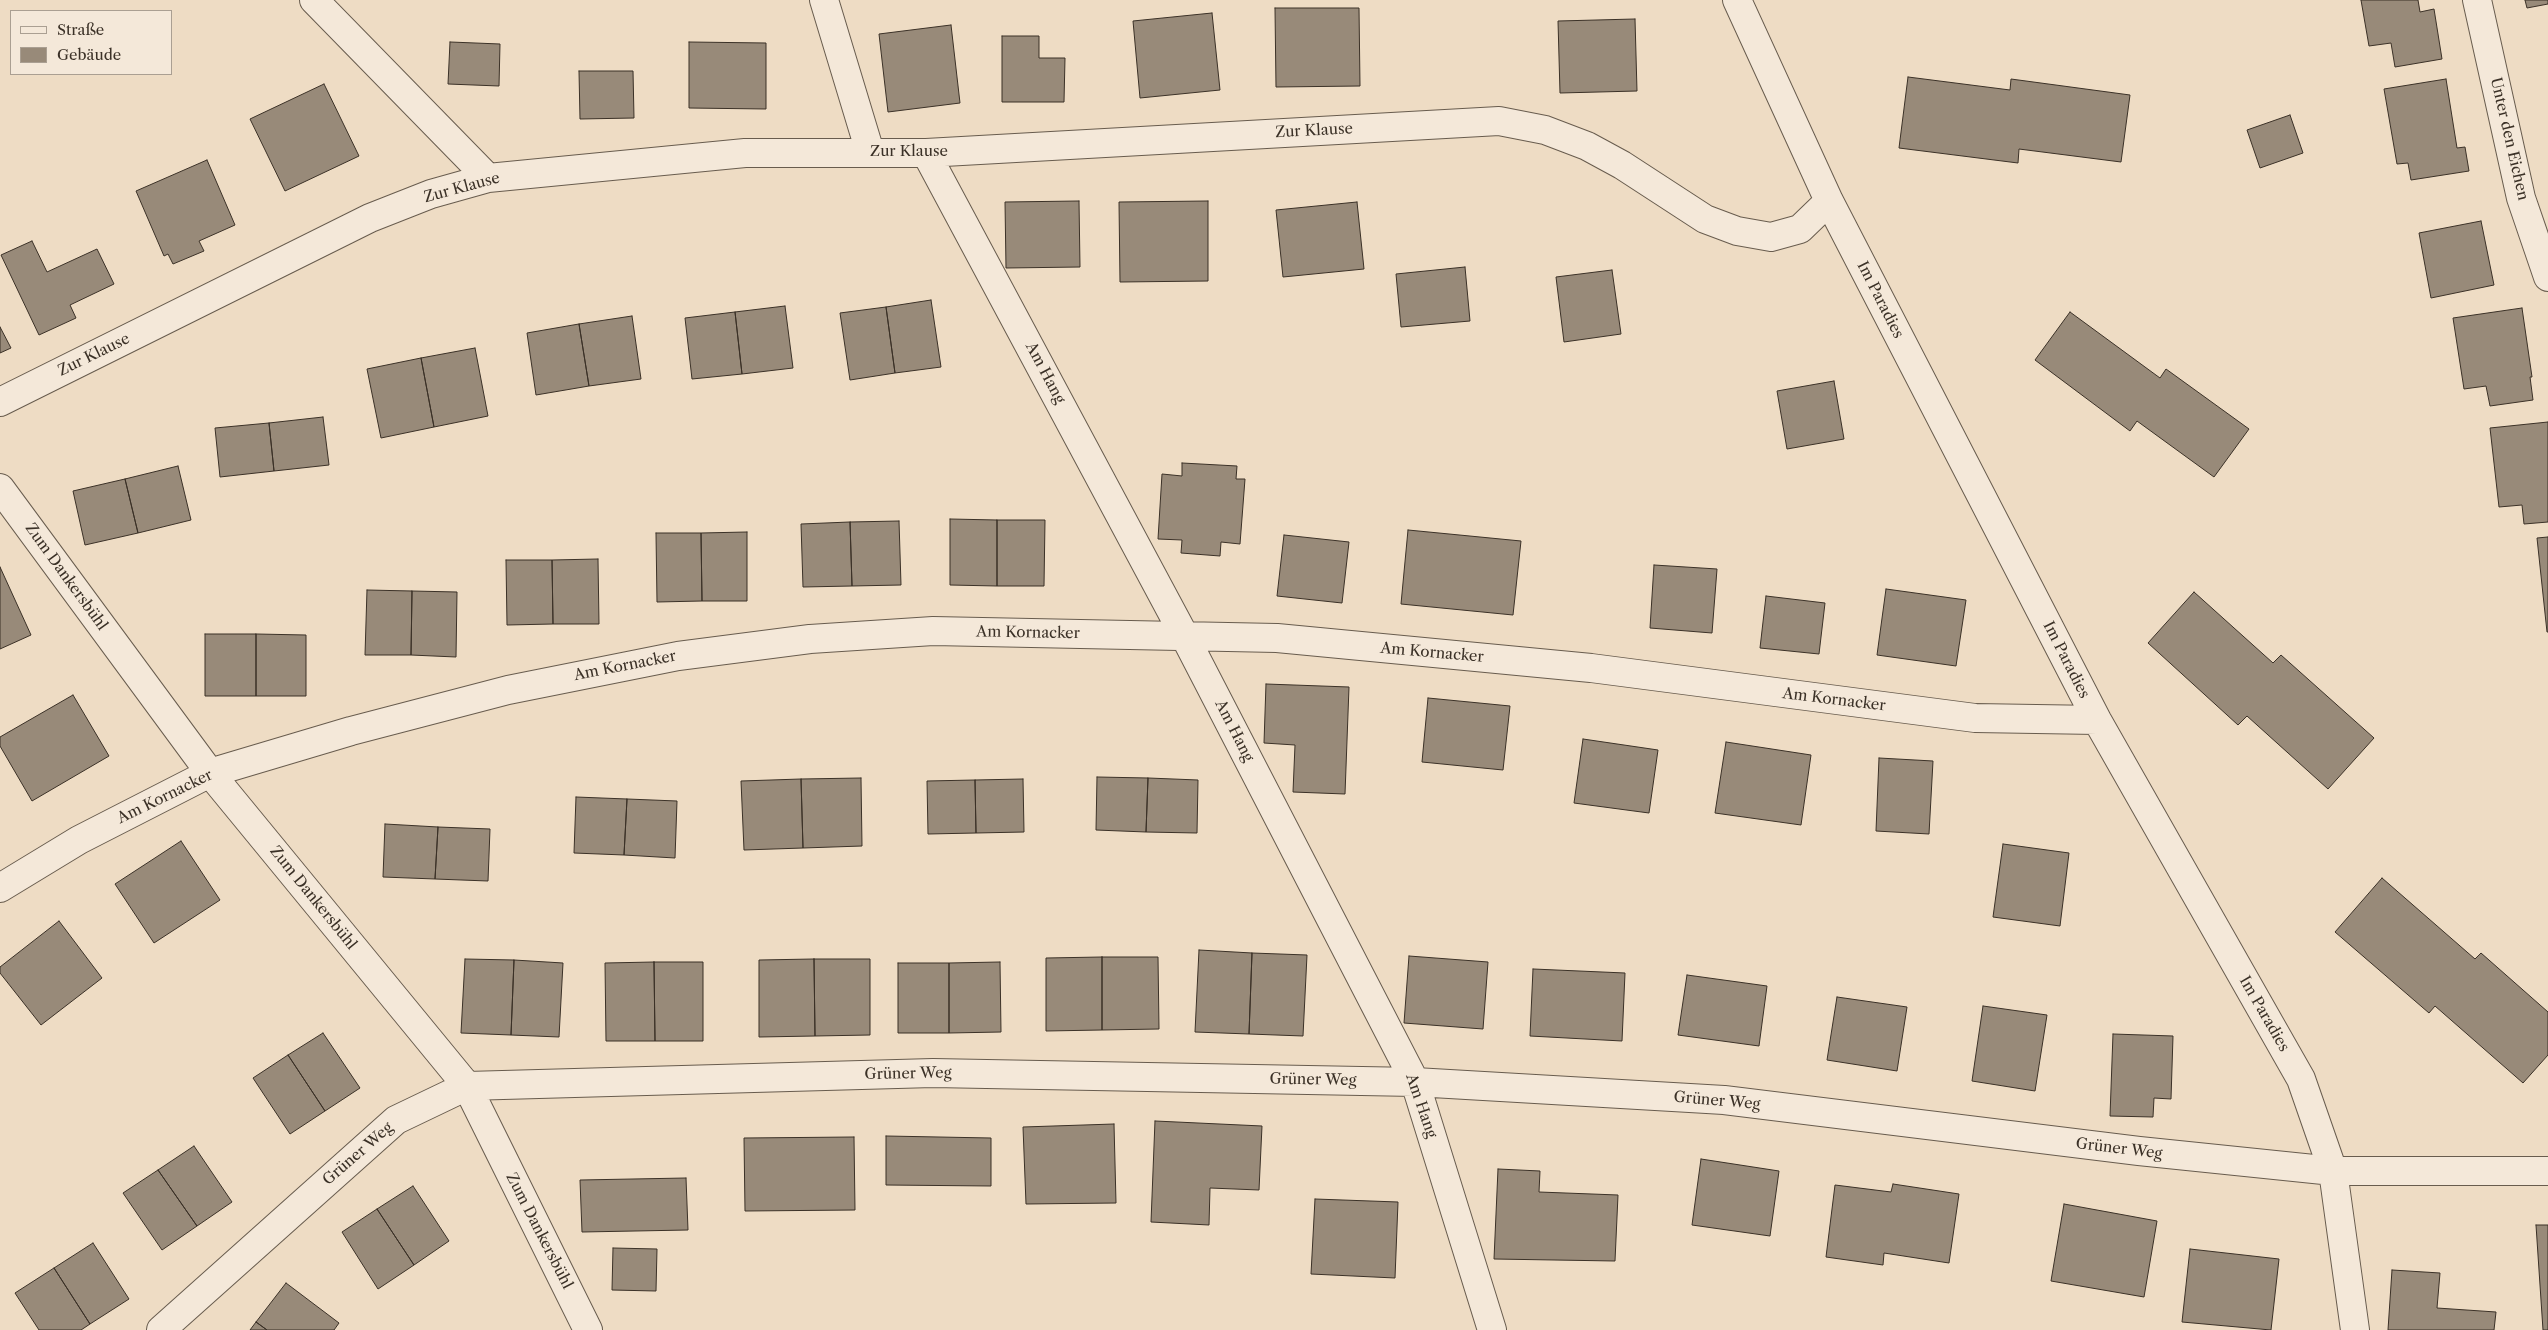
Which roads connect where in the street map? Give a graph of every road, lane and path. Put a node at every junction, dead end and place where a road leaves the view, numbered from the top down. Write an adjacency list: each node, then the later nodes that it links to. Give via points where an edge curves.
1 (314, 0): 7 (street)
2 (824, 0): 5 (street)
3 (1737, 0): 8 (street, Im Paradies)
4 (2477, 0): 9 (street, Unter den Eichen, via 2522,198)
5 (870, 152): 6 (street, Zur Klause); 7 (street, Zur Klause, via 745,153)
6 (926, 153): 8 (street, Zur Klause, via 1499,121 1545,130 1587,146 1705,219 1737,231 1771,236 1800,229); 12 (street, Am Hang)
7 (488, 178): 10 (street, Zur Klause, via 431,194 370,218)
8 (1829, 201): 13 (street, Im Paradies)
9 (2548, 277)
10 (0, 402)
11 (0, 488): 14 (street, Zum Dankersbühl)
12 (1184, 635): 13 (street, Am Kornacker, via 1277,638 1591,668 1975,718); 14 (street, Am Kornacker, via 933,631 810,639 678,656 508,690 351,731); 16 (street, Am Hang)
13 (2097, 720): 19 (street, Im Paradies, via 2301,1079)
14 (210, 773): 15 (street, Am Kornacker, via 79,840); 17 (street, Zum Dankersbühl)
15 (0, 888)
16 (1415, 1082): 17 (street, Grüner Weg, via 933,1073); 19 (street, Grüner Weg, via 1724,1100 2129,1150); 22 (street, Am Hang)
17 (467, 1086): 20 (street, Grüner Weg, via 396,1120); 21 (street, Zum Dankersbühl)
18 (2548, 1170): 19 (street, Grüner Weg)
19 (2333, 1171): 23 (street, Im Paradies)
20 (161, 1330)
21 (588, 1330)
22 (1492, 1330)
23 (2355, 1330)

